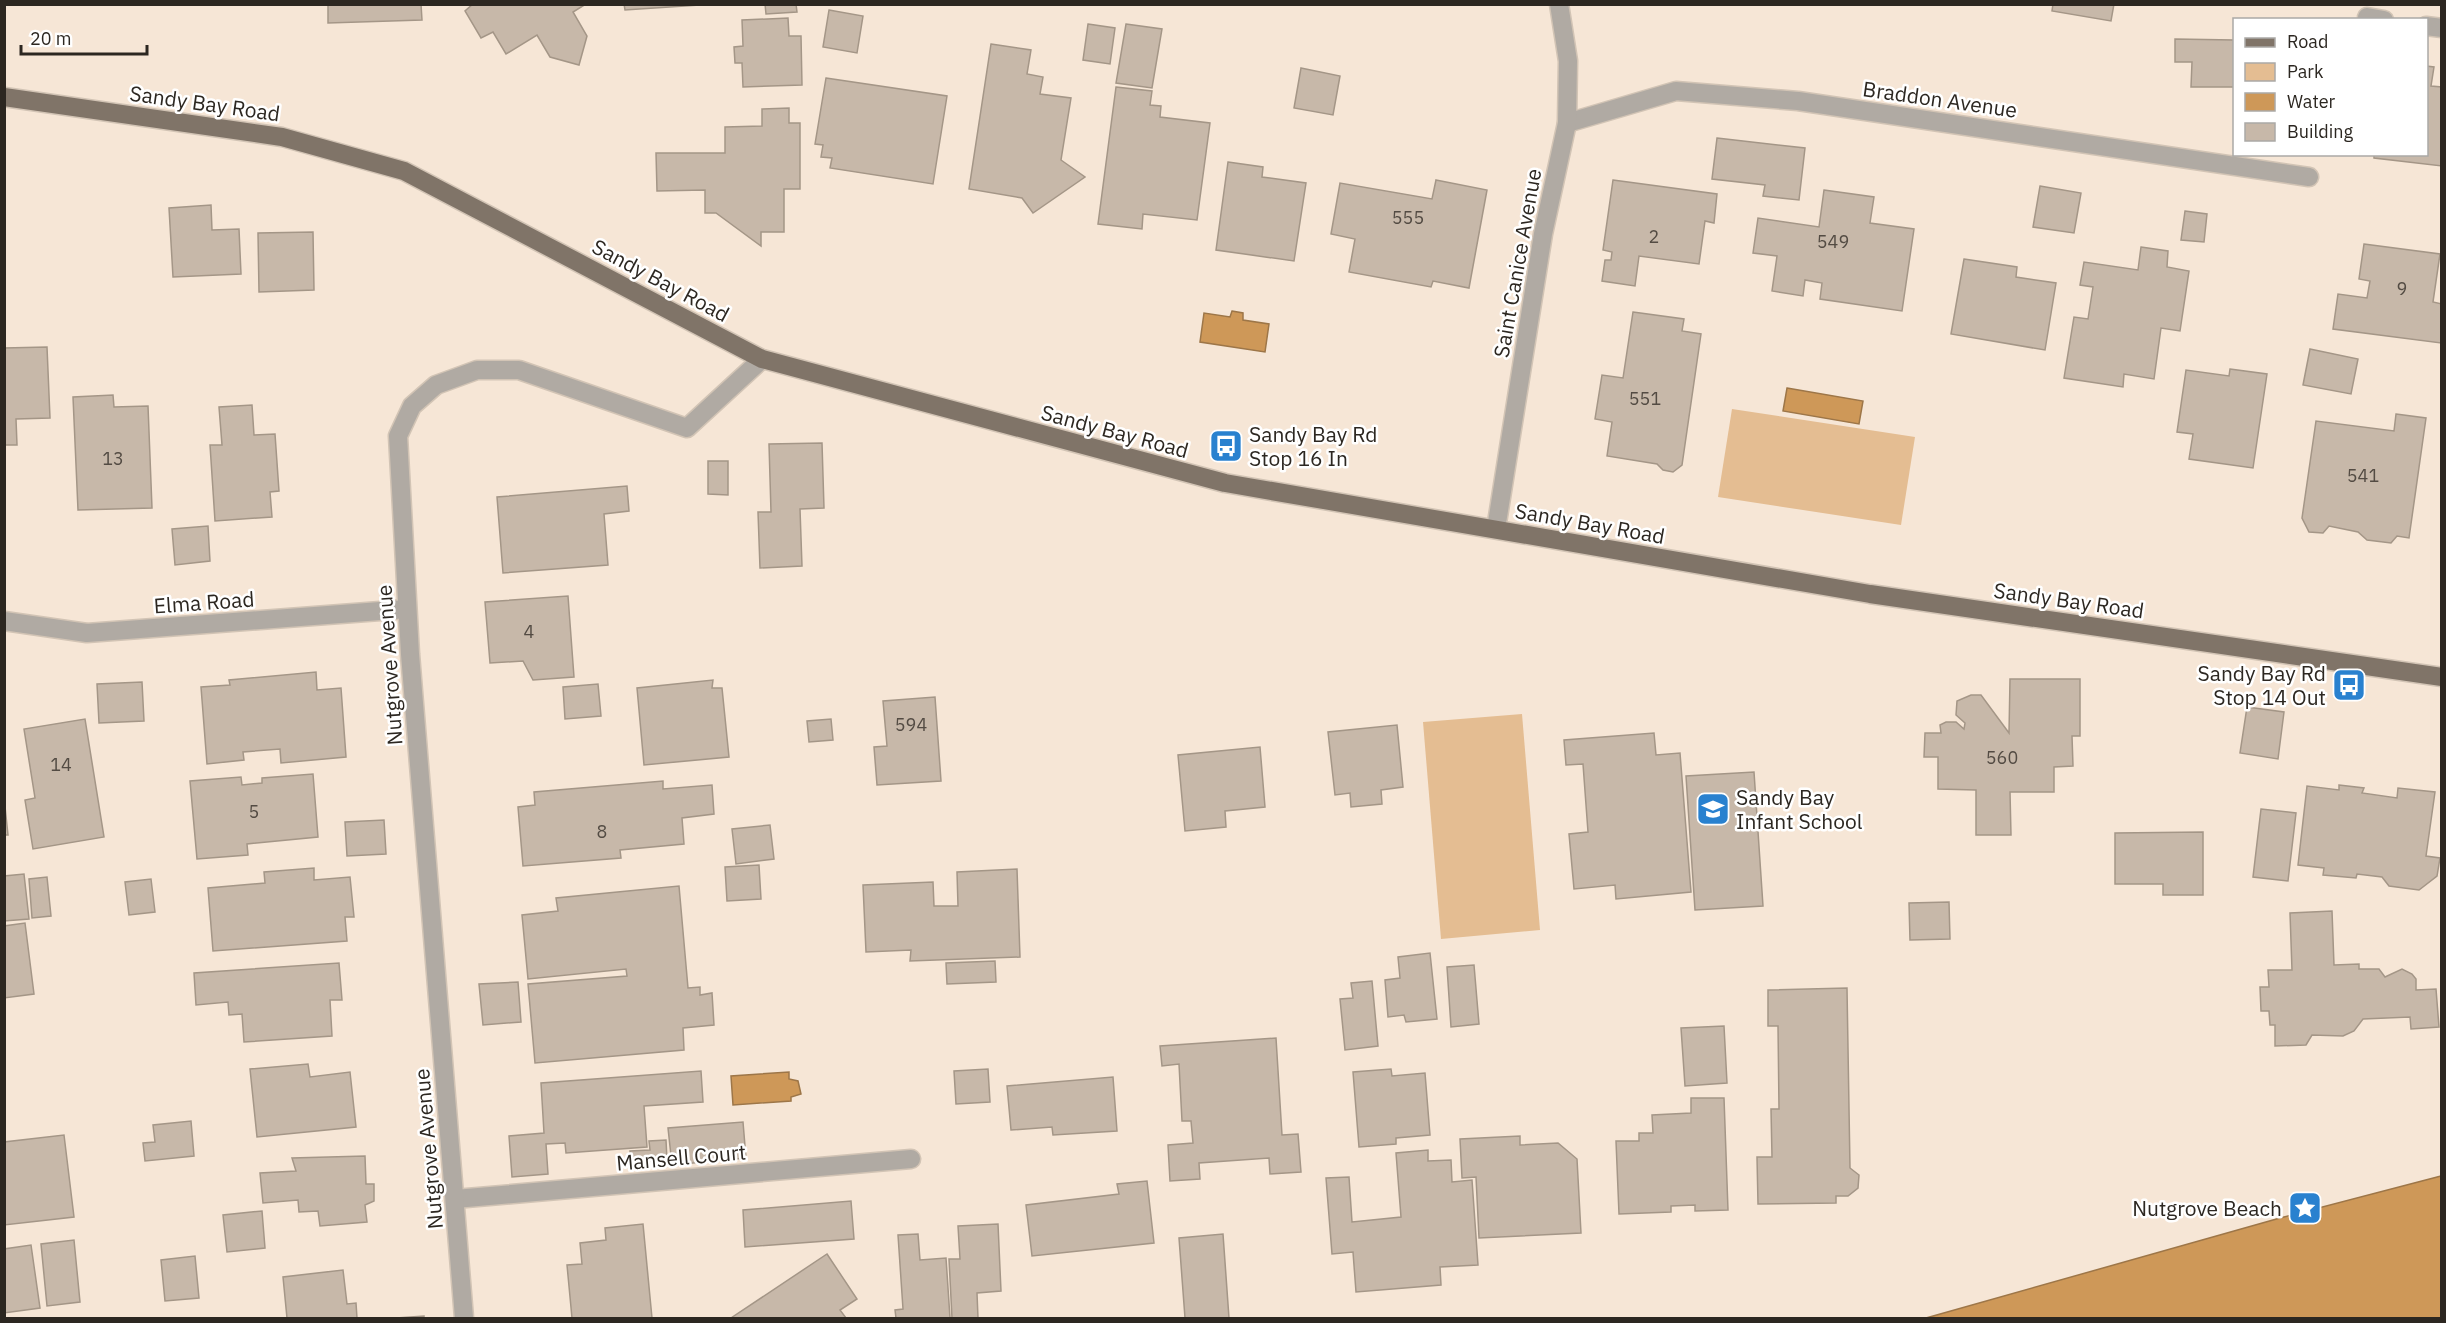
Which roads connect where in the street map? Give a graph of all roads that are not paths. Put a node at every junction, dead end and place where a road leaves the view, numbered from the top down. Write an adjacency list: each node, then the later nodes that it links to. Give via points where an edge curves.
1 (1559, 4): 3 (street, Saint Canice Avenue, via 1568,61)
2 (4, 97): 5 (main road, Sandy Bay Road, via 282,136 404,171)
3 (1567, 123): 4 (street, Braddon Avenue, via 1676,91 1798,101); 6 (street, Saint Canice Avenue, via 1543,234)
4 (2309, 177)
5 (762, 359): 6 (main road, Sandy Bay Road, via 1225,483); 7 (street, Nutgrove Avenue, via 687,428 519,370 477,370 436,385 412,406 398,436)
6 (1496, 529): 9 (main road, Sandy Bay Road, via 1870,594)
7 (407, 609): 8 (street, Elma Road, via 87,633); 11 (street, Nutgrove Avenue)
8 (4, 621)
9 (2442, 677)
10 (911, 1159): 11 (street, Mansell Court)
11 (455, 1199): 12 (street, Nutgrove Avenue)
12 (464, 1318)

